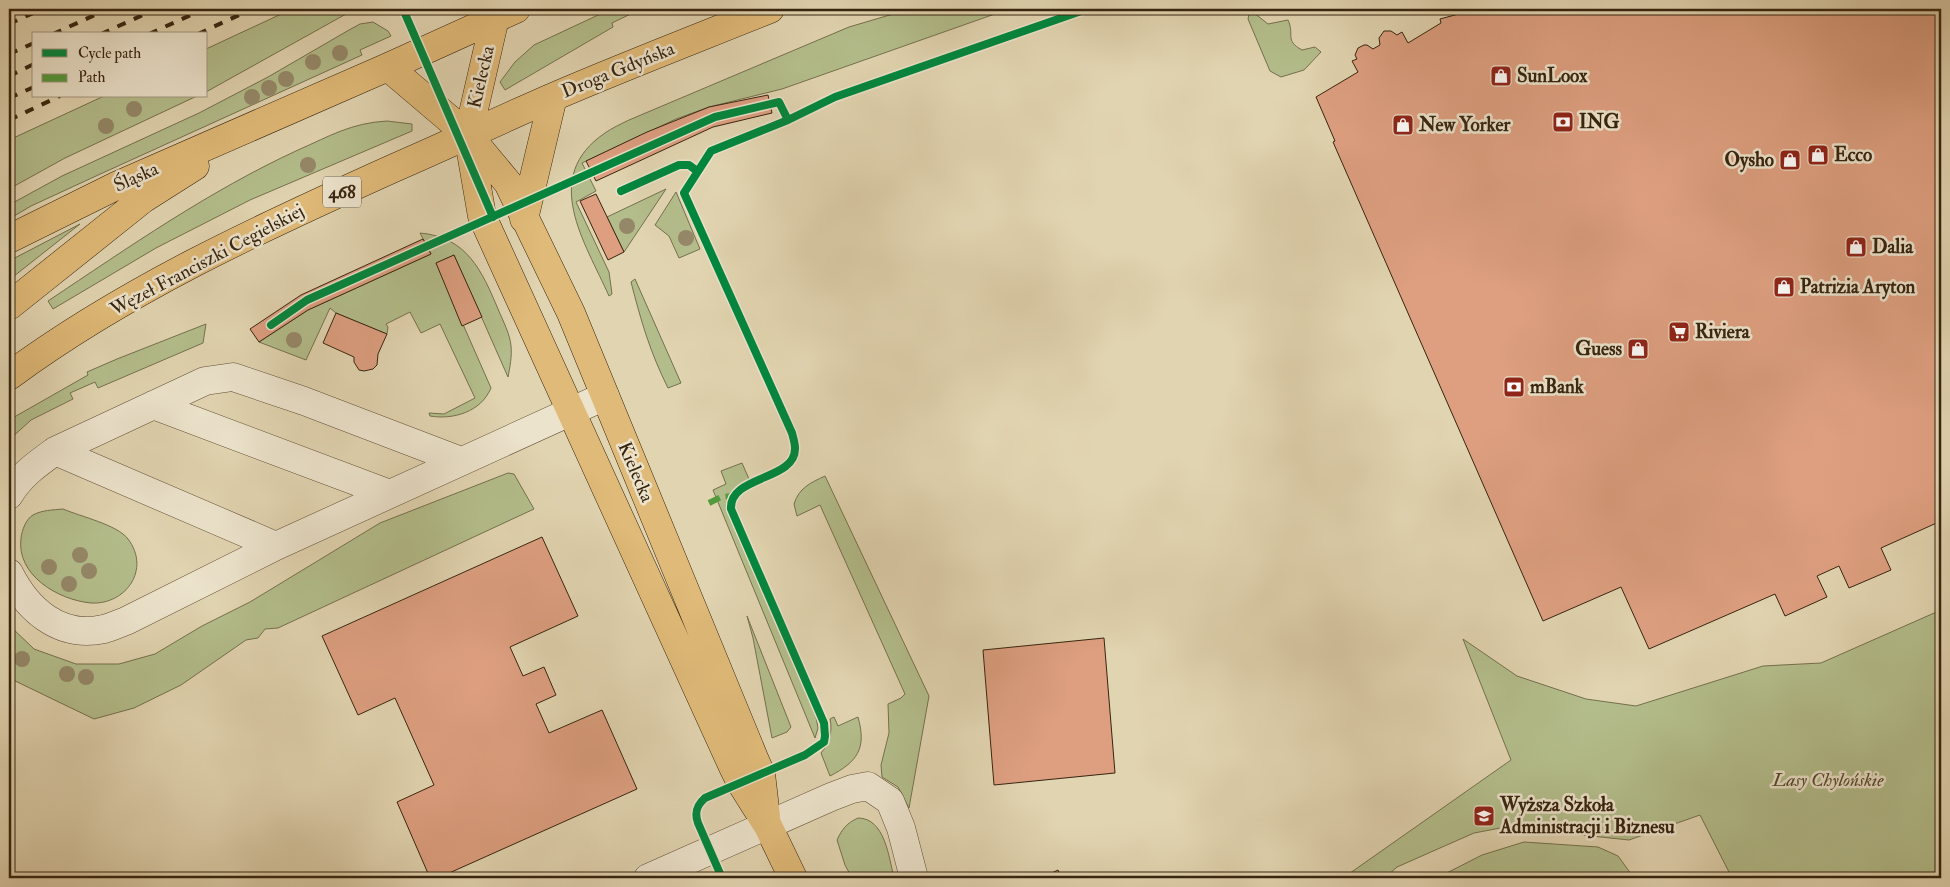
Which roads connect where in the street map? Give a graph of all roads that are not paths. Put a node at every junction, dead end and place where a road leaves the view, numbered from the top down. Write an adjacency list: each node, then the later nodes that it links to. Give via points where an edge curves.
1 (770, 9): 4 (main road, Droga Gdyńska / 468)
2 (506, 13): 3 (main road); 6 (main road, Kielecka)
3 (388, 68): 5 (main road); 6 (main road, Kielecka)
4 (552, 97): 6 (main road, Droga Gdyńska / 468); 7 (main road)
5 (266, 121): 8 (main road, Śląska, via 118,185); 9 (main road, via 143,199)
6 (468, 135): 7 (main road, Kielecka, via 508,183); 10 (main road, Węzeł Franciszki Cegielskiej / 468, via 217,251 104,313); 13 (main road, Kielecka, via 482,216)
7 (524, 219): 11 (main road, Kielecka, via 570,313)
8 (9, 239)
9 (9, 306)
10 (9, 376)
11 (604, 396): 13 (street); 20 (main road, Kielecka, via 761,774)
12 (153, 405): 14 (street); 15 (street, via 205,381 233,377); 16 (street)
13 (572, 412): 15 (street); 20 (main road, Kielecka, via 741,783)
14 (55, 452): 17 (street, via 33,467); 18 (street)
15 (461, 461): 16 (street)
16 (390, 494): 18 (street)
17 (9, 495)
18 (276, 546): 19 (street, via 126,621 102,629 80,630 49,621 23,598)
19 (9, 573)
20 (768, 826): 21 (street); 22 (main road, Kielecka); 23 (street, via 852,789 868,786 890,801)
21 (648, 878)
22 (793, 878)
23 (914, 878)

